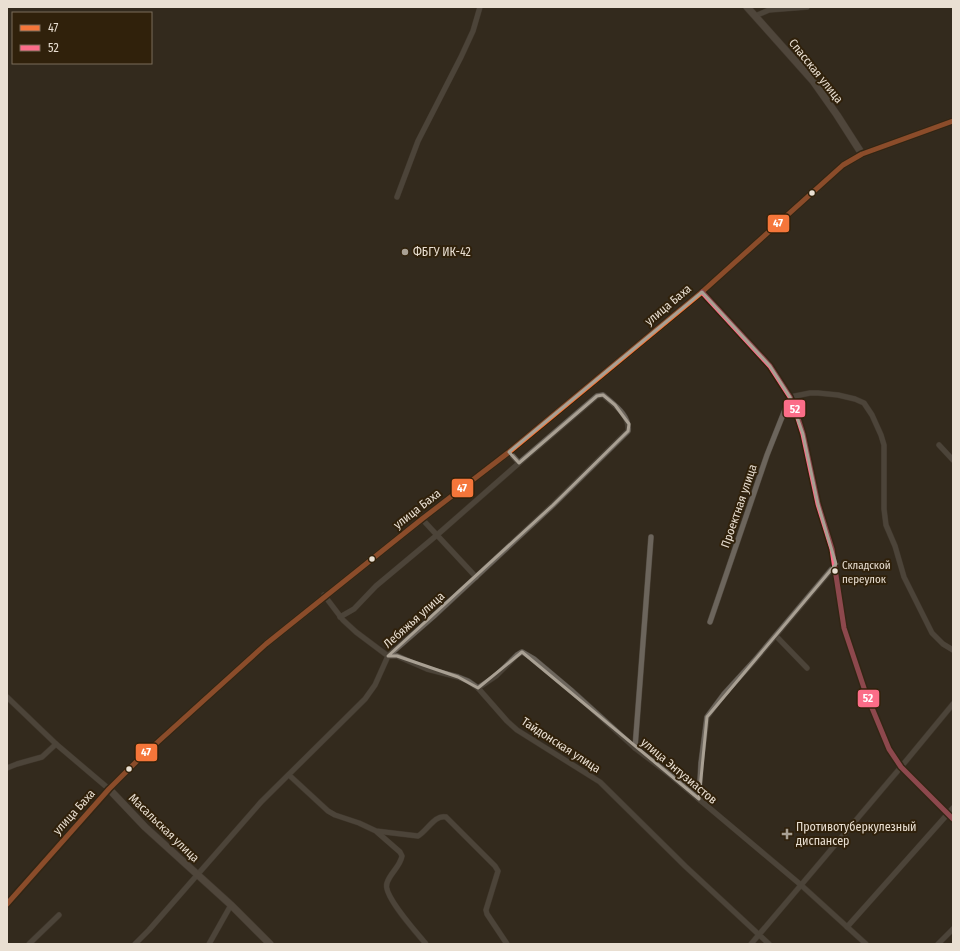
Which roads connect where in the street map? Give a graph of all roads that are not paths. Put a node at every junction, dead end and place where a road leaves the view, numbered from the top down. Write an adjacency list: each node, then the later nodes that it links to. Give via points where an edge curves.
1 (480, 7): 7 (street, via 473,32 418,141)
2 (747, 7): 4 (street, Спасская улица)
3 (807, 7): 4 (street, via 769,10)
4 (755, 16): 6 (street, Спасская улица, via 813,81)
5 (953, 121): 6 (street, улица Баха)
6 (862, 154): 8 (street, улица Баха, via 843,165)
7 (397, 197)
8 (702, 292): 9 (street, via 770,366); 11 (street, улица Баха)
9 (790, 397): 17 (street, via 803,434 818,504); 21 (street, Проектная улица, via 767,455); 23 (street, via 818,393 855,399 864,403 872,415 884,446 886,525 904,577 932,633)
10 (939, 445): 12 (street)
11 (509, 452): 13 (street); 14 (street, улица Баха)
12 (953, 460)
13 (519, 463): 15 (street); 18 (street, Лебяжья улица, via 597,396 603,395 622,412 629,424 628,431)
14 (422, 519): 15 (street); 19 (street, улица Баха)
15 (437, 535): 18 (street); 20 (street, via 376,586 354,609)
16 (651, 536): 30 (street)
17 (836, 564): 22 (street); 32 (street, via 844,628 865,691 889,749)
18 (476, 577): 24 (street, Лебяжья улица)
19 (324, 596): 20 (street, Тайдонская улица); 34 (street, улица Баха, via 266,644)
20 (340, 617): 24 (street, Тайдонская улица)
21 (710, 622)
22 (776, 636): 25 (street); 35 (street, via 707,717)
23 (953, 650)
24 (388, 656): 26 (street, Тайдонская улица, via 397,656 427,669 458,677); 33 (street, Лебяжья улица, via 366,699)
25 (807, 668)
26 (478, 688): 30 (street, улица Энтузиастов, via 496,676 522,652 572,691); 47 (street, Тайдонская улица, via 517,730 600,782)
27 (7, 697): 29 (street, Масальская улица)
28 (953, 704): 32 (street)
29 (56, 744): 31 (street, via 42,757); 34 (street, Масальская улица)
30 (635, 748): 35 (street, улица Энтузиастов)
31 (7, 768)
32 (901, 768): 37 (street); 41 (street)
33 (289, 775): 39 (street, via 328,811); 40 (street, Лебяжья улица, via 261,802)
34 (109, 789): 40 (street, Масальская улица); 42 (street, улица Баха)
35 (699, 799): 41 (street, улица Энтузиастов)
36 (953, 808): 37 (street)
37 (948, 814): 38 (street); 45 (street)
38 (953, 819)
39 (376, 831): 52 (street, via 401,854 402,858 387,882 387,890 396,907); 53 (street, via 418,836 439,817 446,817 498,871 486,910)
40 (198, 874): 43 (street, Масальская улица); 49 (street, Лебяжья улица)
41 (801, 885): 45 (street, улица Энтузиастов); 47 (street)
42 (7, 904)
43 (231, 905): 50 (street); 51 (street, Масальская улица)
44 (59, 915): 48 (street)
45 (847, 927): 56 (street, улица Энтузиастов)
46 (953, 929): 57 (street)
47 (759, 935): 54 (street); 55 (street, Тайдонская улица)
48 (29, 944)
49 (135, 944)
50 (209, 944)
51 (270, 944)
52 (426, 944)
53 (507, 944)
54 (751, 944)
55 (769, 944)
56 (866, 944)
57 (939, 944)

